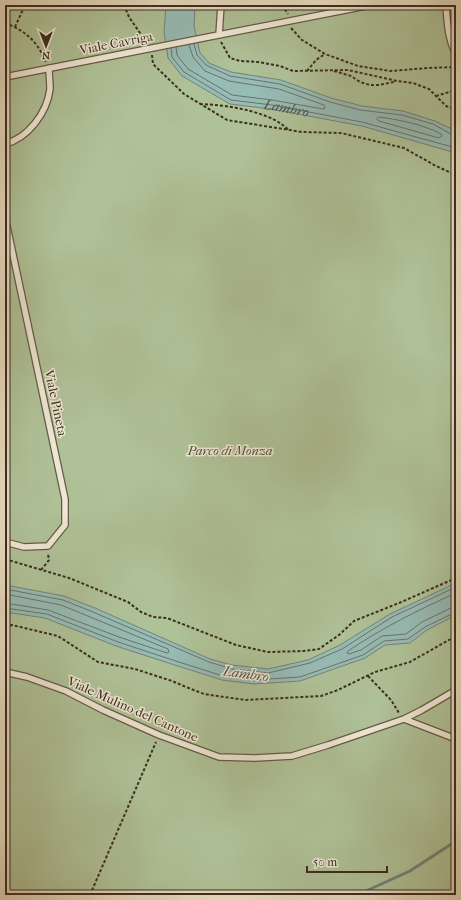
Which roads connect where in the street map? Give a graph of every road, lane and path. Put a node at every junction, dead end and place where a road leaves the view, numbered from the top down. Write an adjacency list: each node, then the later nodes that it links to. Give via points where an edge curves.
1 (26, 5): 8 (path)
2 (124, 5): 10 (path)
3 (221, 5): 9 (lane)
4 (371, 5): 6 (lane)
5 (446, 5): 12 (lane, via 452,48)
6 (284, 21): 9 (lane); 11 (path, via 302,40)
7 (5, 23): 8 (path)
8 (15, 27): 14 (path, via 28,35 40,48)
9 (219, 35): 10 (lane, Viale Cavriga); 16 (path, via 223,48 230,58 280,66 293,71)
10 (150, 48): 14 (lane, Viale Cavriga); 21 (path, via 153,64 184,94)
11 (325, 54): 13 (path, via 358,66 390,71); 16 (path)
12 (456, 54)
13 (456, 67)
14 (49, 68): 17 (lane, Viale Cavriga); 24 (lane, via 50,90 43,111 30,129)
15 (331, 70): 16 (path); 18 (path, via 348,70); 18 (path, via 370,85)
16 (307, 71)
17 (5, 76)
18 (397, 81): 20 (path, via 424,87)
19 (456, 90): 20 (path)
20 (436, 96): 22 (path, via 446,106)
21 (200, 104): 23 (path, via 227,120); 23 (path, via 219,104 257,113)
22 (456, 110)
23 (290, 130): 25 (path, via 341,133 404,148)
24 (5, 144)
25 (456, 175)
26 (5, 217): 28 (lane, Viale Pineta, via 65,500 65,525)
27 (5, 542): 28 (lane, via 24,547)
28 (48, 546): 30 (path, via 49,560)
29 (5, 560): 30 (path)
30 (41, 570): 31 (path, via 69,578 128,602 153,617 167,618 236,645 268,652 319,649 354,621)
31 (456, 578)
32 (5, 626): 35 (path, via 12,625 58,636 98,662 172,681 204,694 245,700 321,696)
33 (456, 636): 35 (path, via 410,662 390,666)
34 (5, 672): 38 (lane, Viale Mulino del Cantone, via 66,691)
35 (368, 676): 37 (path)
36 (456, 690): 37 (lane, Viale Mulino del Cantone)
37 (404, 718): 38 (lane, Viale Mulino del Cantone, via 292,756 218,757); 39 (lane)
38 (159, 735): 40 (path)
39 (456, 739)
40 (90, 895)

